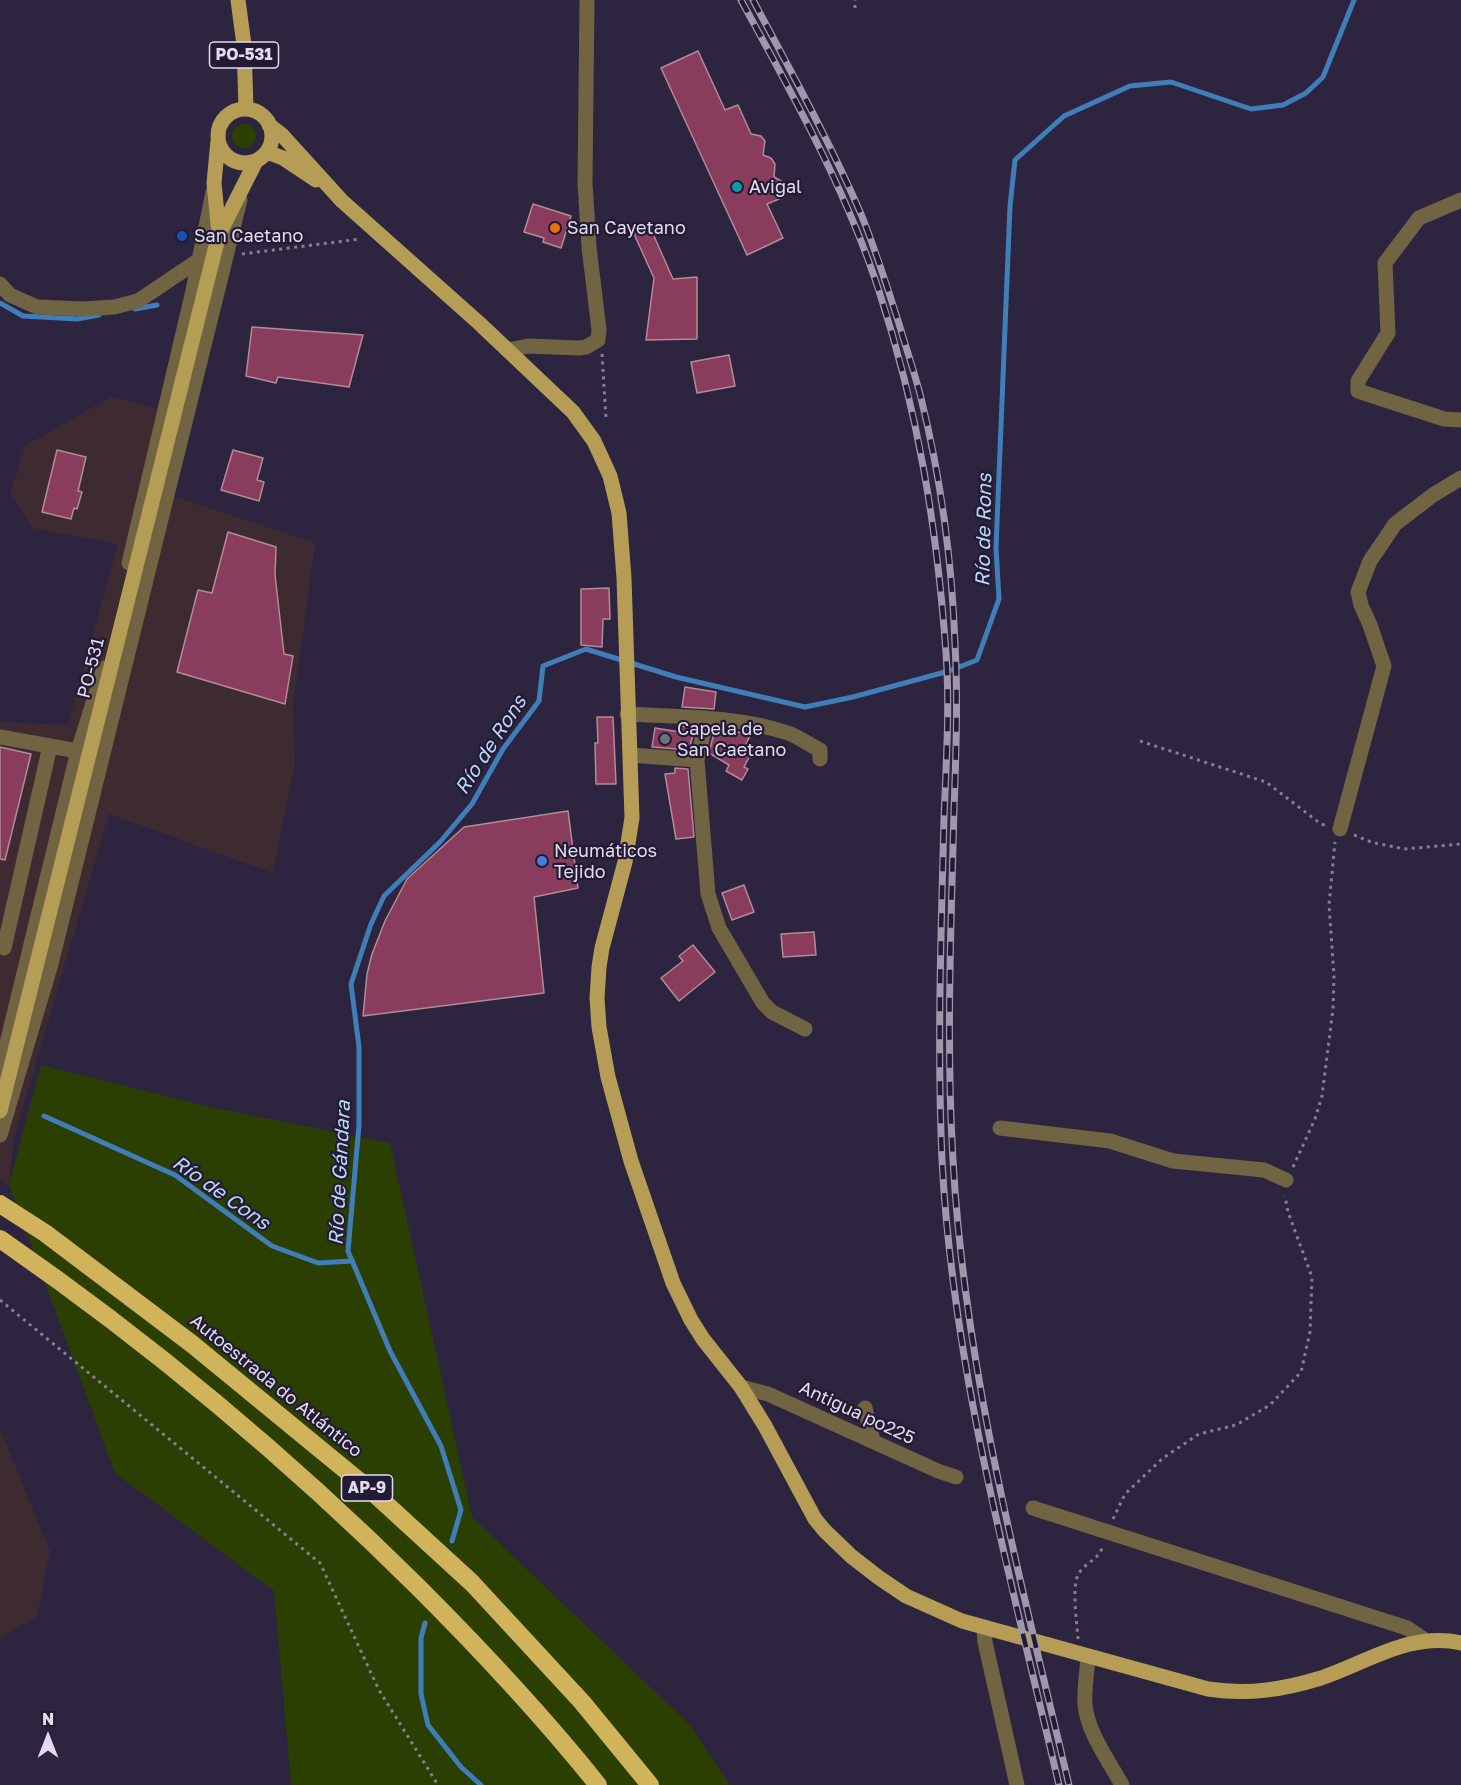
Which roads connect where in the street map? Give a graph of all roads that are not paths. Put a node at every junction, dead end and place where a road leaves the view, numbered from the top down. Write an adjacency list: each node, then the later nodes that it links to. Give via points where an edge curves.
1 (238, 0): 3 (main road, PO-531)
2 (587, 0): 14 (street, via 585,183 598,340 586,347 528,346)
3 (246, 109): 4 (main road, via 260,114); 5 (main road, via 232,112 224,119)
4 (269, 125): 6 (main road, via 271,142); 9 (main road)
5 (218, 141): 6 (main road, via 232,160 241,163); 7 (main road, PO-531)
6 (261, 157): 8 (main road); 9 (main road, via 283,158)
7 (214, 183): 11 (main road); 12 (street, PO-531)
8 (244, 185): 11 (main road); 32 (street, PO-531, via 51,964)
9 (336, 194): 14 (main road)
10 (1461, 200): 15 (street, via 1419,218 1385,263 1388,333 1358,381 1358,391 1444,419)
11 (219, 234): 30 (main road, PO-531)
12 (199, 260): 13 (street, via 138,301 114,307 37,307 10,295); 21 (street, PO-531, via 106,658)
13 (0, 284)
14 (508, 350): 17 (main road, via 586,428 610,476 619,513 624,578)
15 (1461, 420)
16 (1461, 478): 25 (street, via 1395,524 1370,561 1358,592 1384,666)
17 (627, 714): 18 (street); 22 (main road)
18 (707, 719): 23 (street, via 789,734 820,750); 24 (street)
19 (0, 737): 20 (street)
20 (51, 746): 21 (street); 26 (street)
21 (78, 752): 27 (street, PO-531)
22 (630, 755): 24 (street); 36 (main road, via 630,837 598,979 602,1048 631,1161 673,1283 703,1339)
23 (820, 759)
24 (697, 760): 28 (street, via 708,894 719,928 763,1003)
25 (1340, 829)
26 (2, 948): 27 (street)
27 (28, 954): 29 (street, PO-531)
28 (805, 1029)
29 (0, 1072)
30 (0, 1111)
31 (1000, 1128): 33 (street, via 1110,1141 1173,1161 1264,1170)
32 (0, 1135)
33 (1286, 1180)
34 (0, 1204): 46 (highway, Autoestrada do Atlántico / AP-9, via 45,1233 192,1344 376,1495 464,1575 582,1702)
35 (7, 1244): 45 (highway, AP-9, via 153,1352 254,1434 365,1535 477,1647)
36 (741, 1388): 38 (street, Antigua po225, via 768,1394); 41 (main road, via 806,1504 850,1556 906,1596)
37 (865, 1408): 38 (street)
38 (873, 1442): 39 (street, Antigua po225)
39 (956, 1477)
40 (1034, 1508): 42 (street, via 1407,1628)
41 (984, 1629): 44 (main road); 47 (street)
42 (1425, 1640): 43 (main road); 44 (main road, via 1321,1678 1262,1692 1208,1689)
43 (1461, 1643)
44 (1083, 1656): 48 (street, via 1086,1714)
45 (598, 1785)
46 (650, 1785)
47 (1017, 1785)
48 (1122, 1785)

